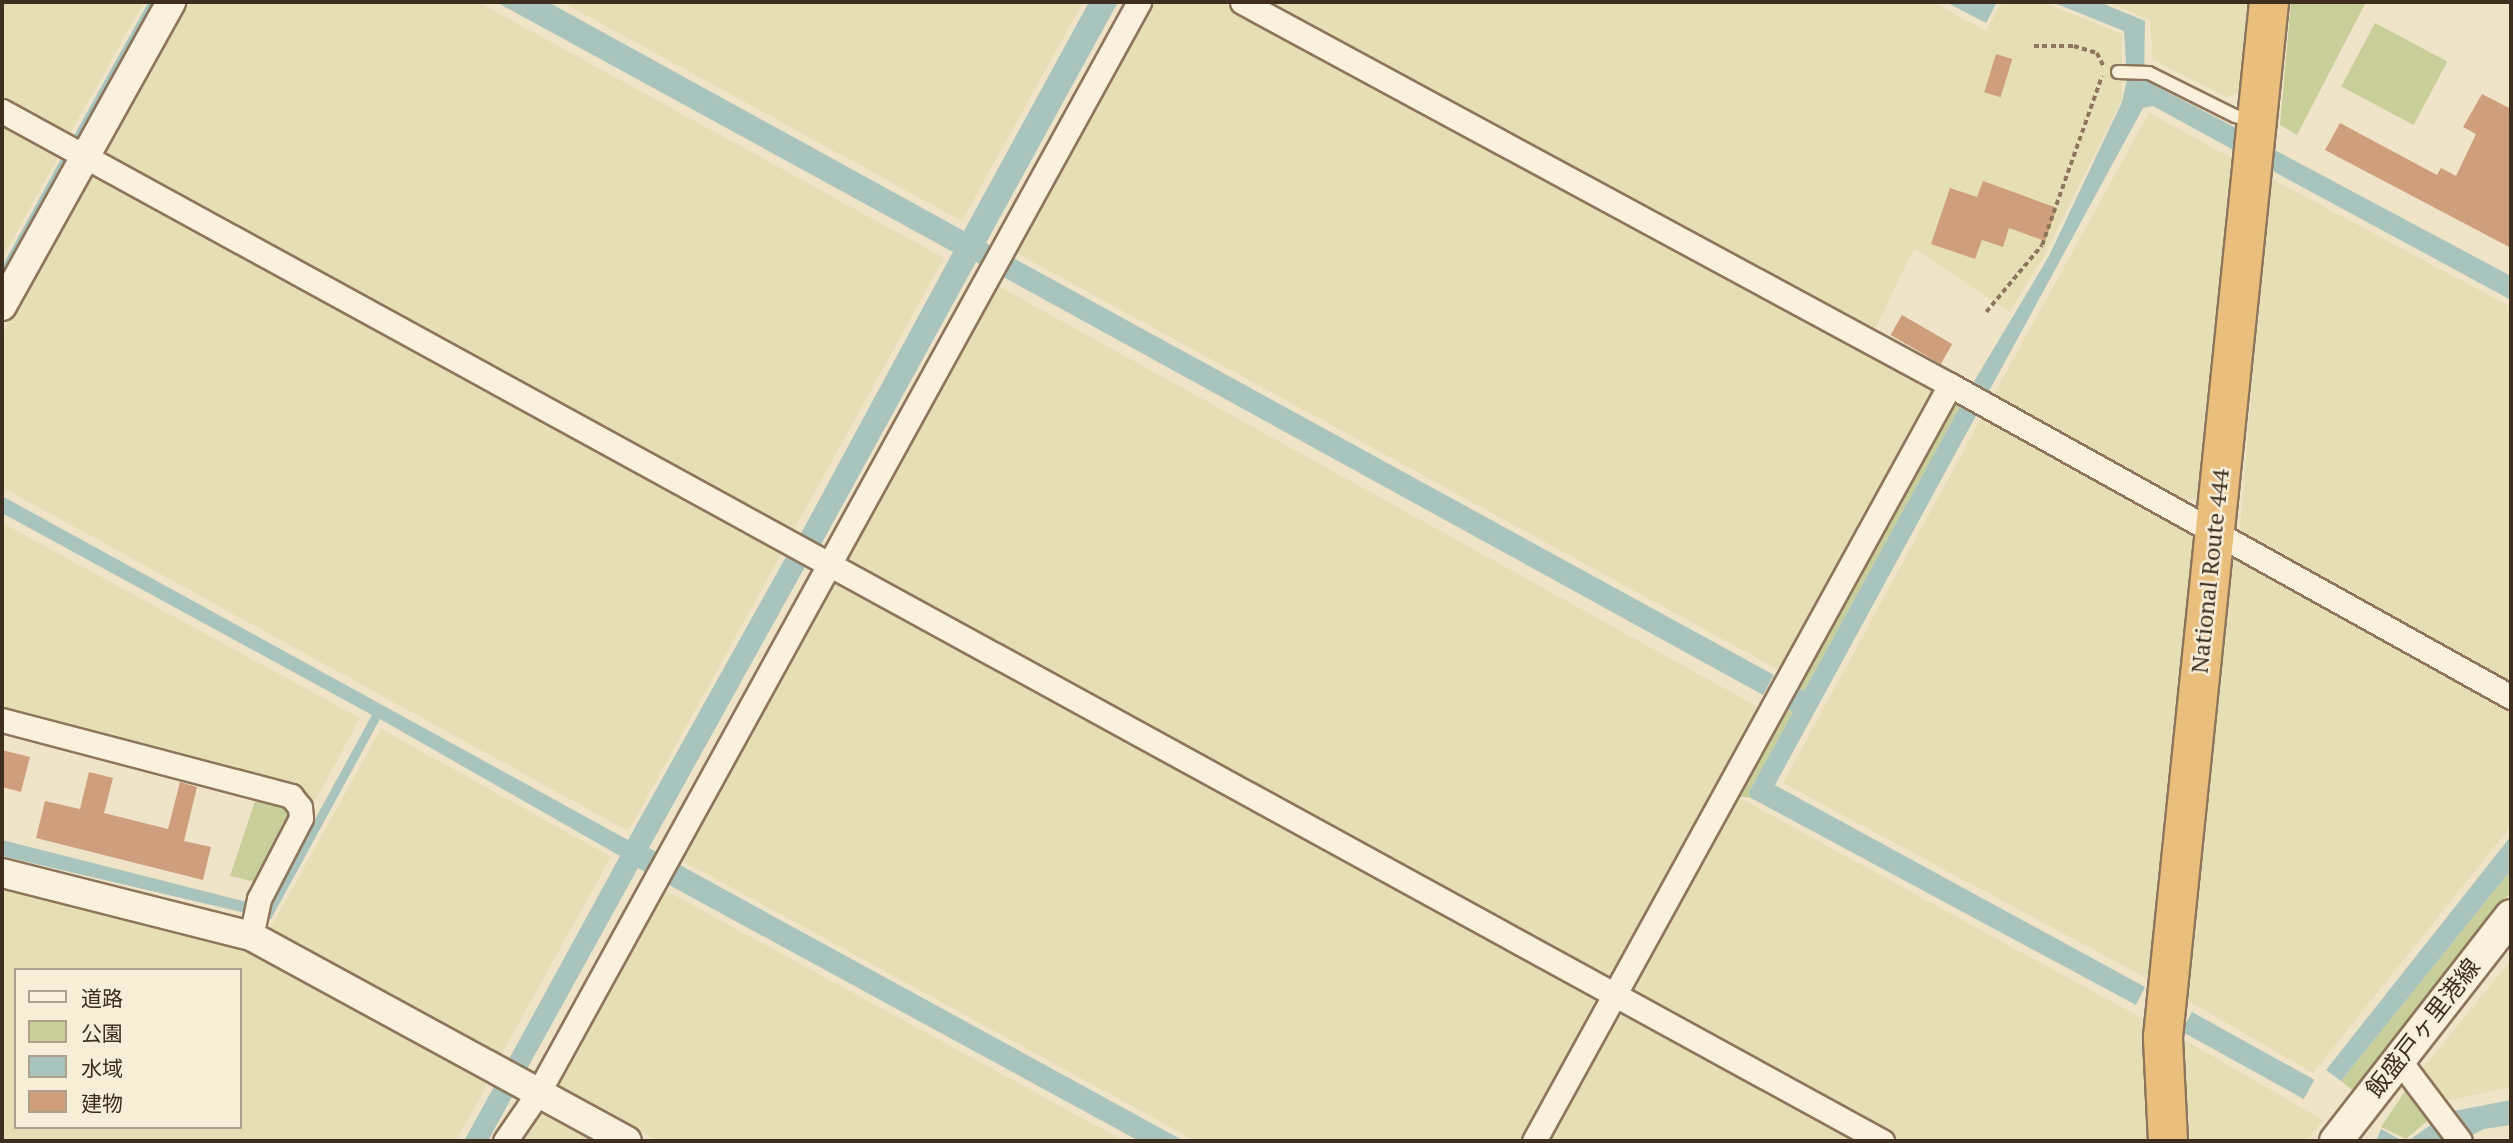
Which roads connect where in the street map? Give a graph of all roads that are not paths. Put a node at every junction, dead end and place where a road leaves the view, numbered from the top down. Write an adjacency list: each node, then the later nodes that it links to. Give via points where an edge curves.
1 (171, 2): 8 (street)
2 (1139, 2): 12 (street)
3 (1242, 2): 10 (street)
4 (2269, 2): 7 (highway, National Route 444)
5 (2118, 72): 7 (lane, via 2149,73 2235,116)
6 (2, 111): 8 (street)
7 (2257, 121): 11 (highway, National Route 444)
8 (85, 157): 9 (street); 12 (street)
9 (2, 306)
10 (1950, 385): 11 (street); 18 (street)
11 (2215, 529): 13 (street); 25 (highway, National Route 444, via 2163,1037)
12 (828, 565): 18 (street); 20 (street)
13 (2511, 697)
14 (2, 720): 17 (street, via 291,796 300,807 301,818)
15 (2, 873): 17 (street)
16 (2511, 916): 19 (main road, 飯盛戸ヶ里港線)
17 (255, 918): 20 (street)
18 (1614, 995): 23 (street); 24 (street)
19 (2399, 1060): 26 (main road, 飯盛戸ヶ里港線); 27 (street)
20 (538, 1093): 21 (street); 22 (street)
21 (505, 1141)
22 (626, 1141)
23 (1534, 1141)
24 (1882, 1141)
25 (2168, 1141)
26 (2336, 1141)
27 (2460, 1141)

